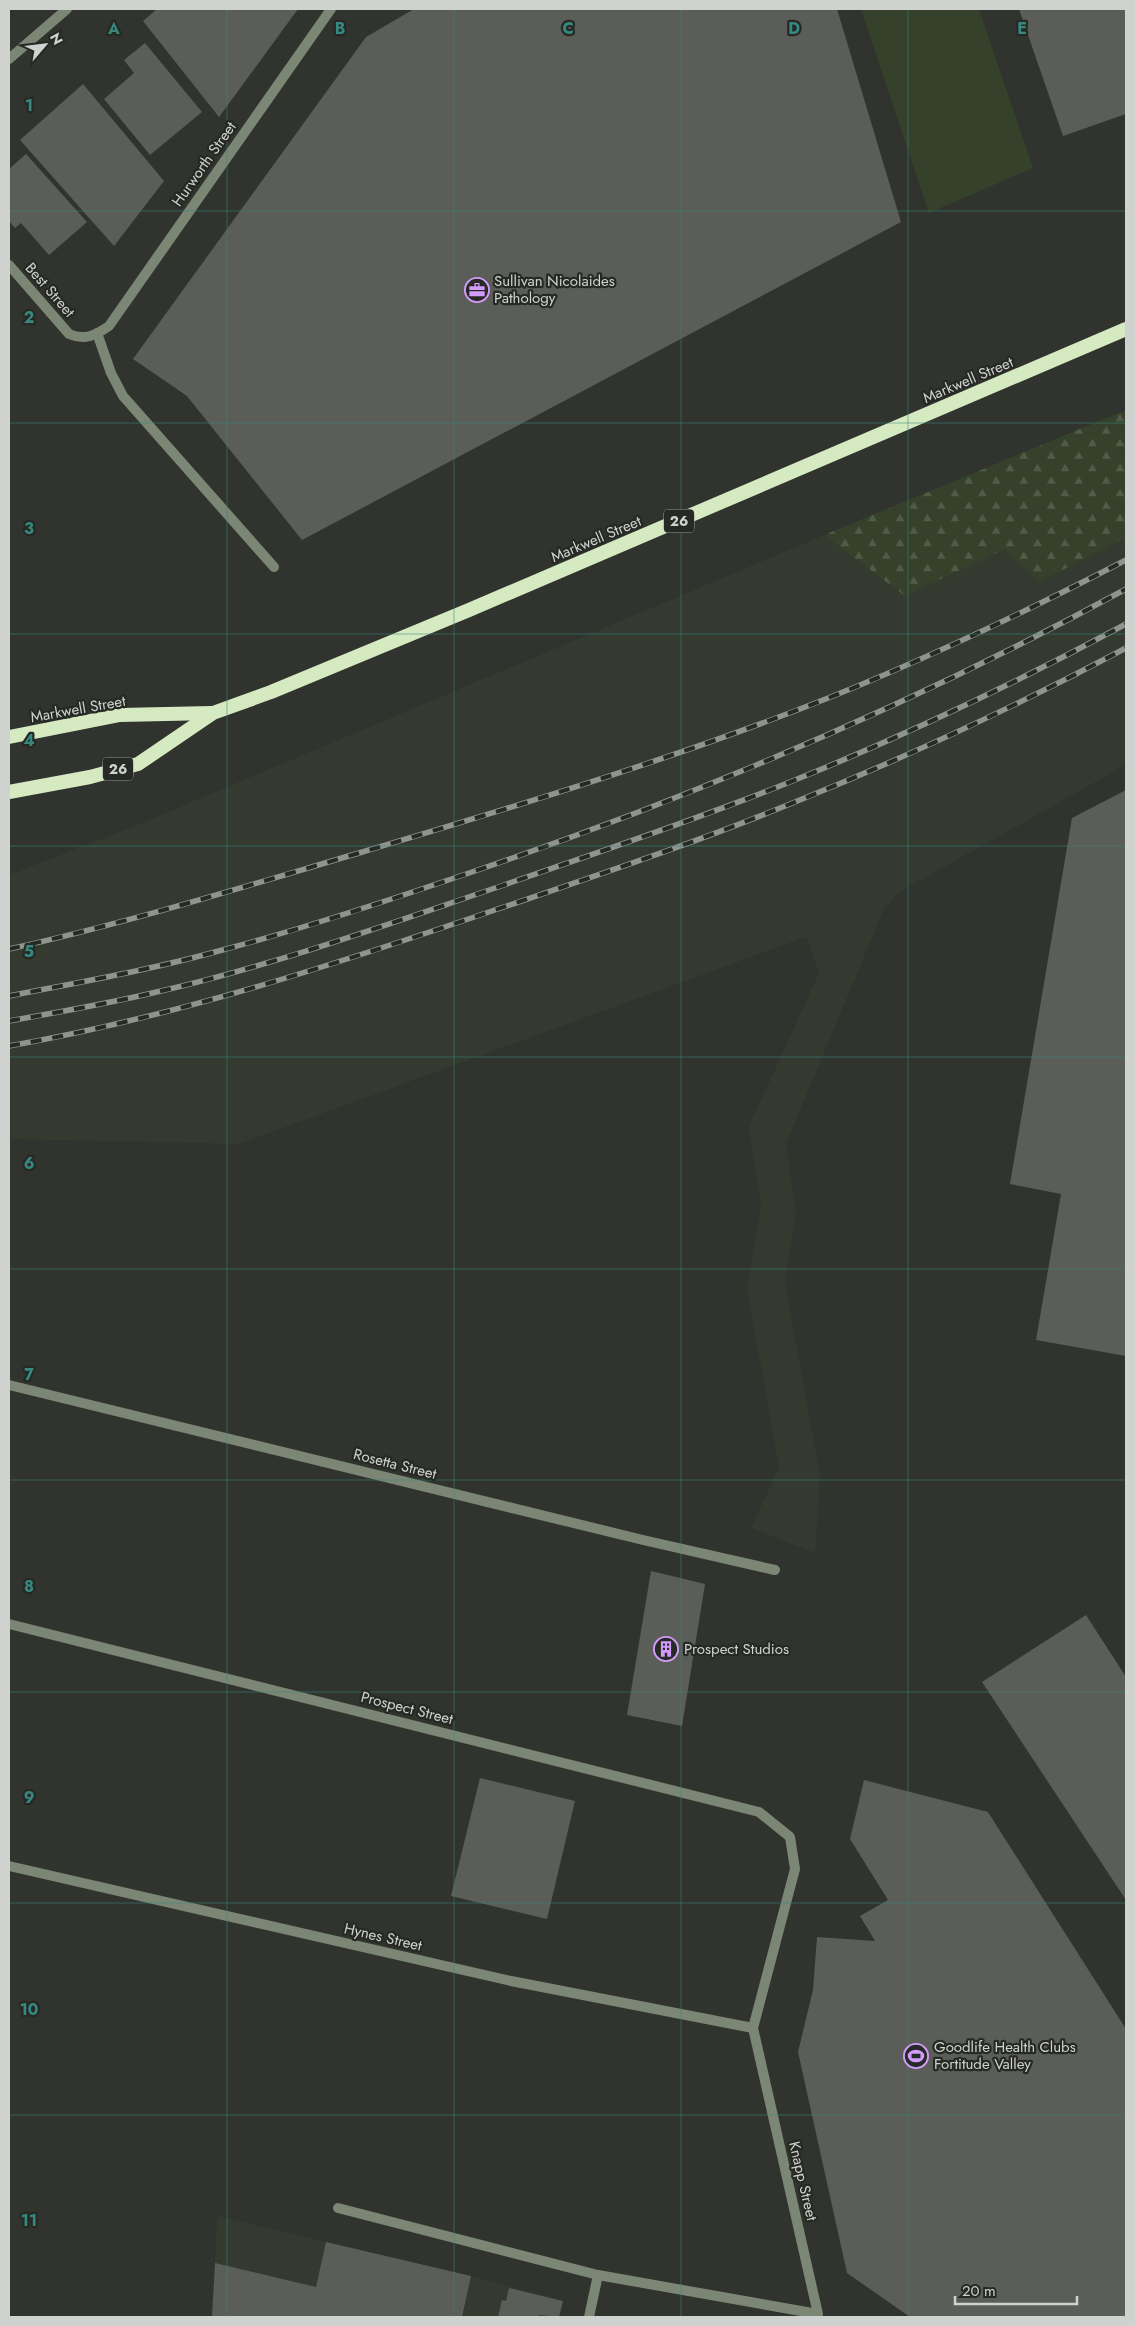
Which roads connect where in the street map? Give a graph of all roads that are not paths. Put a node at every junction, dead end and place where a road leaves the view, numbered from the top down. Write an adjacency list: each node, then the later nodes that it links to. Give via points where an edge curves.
1 (67, 9): 3 (street)
2 (331, 9): 6 (street, Hurworth Street, via 114,319)
3 (9, 59)
4 (9, 265): 6 (street, Best Street, via 69,334 83,338)
5 (1126, 329): 8 (highway, Markwell Street / 26, via 469,610)
6 (97, 334): 7 (street, via 111,374 124,396)
7 (274, 568)
8 (213, 713): 9 (highway, Markwell Street / 26, via 120,715); 10 (highway, Markwell Street / 26, via 138,764 90,777)
9 (9, 737)
10 (9, 792)
11 (9, 1385): 12 (street, Rosetta Street)
12 (775, 1570)
13 (9, 1624): 14 (street, Prospect Street, via 759,1812)
14 (790, 1837): 16 (street, Knapp Street, via 795,1869)
15 (9, 1866): 16 (street, Hynes Street, via 511,1981)
16 (753, 2028): 18 (street, Knapp Street, via 818,2314)
17 (338, 2208): 18 (street, Knapp Street)
18 (598, 2275): 19 (street)
19 (589, 2317)

